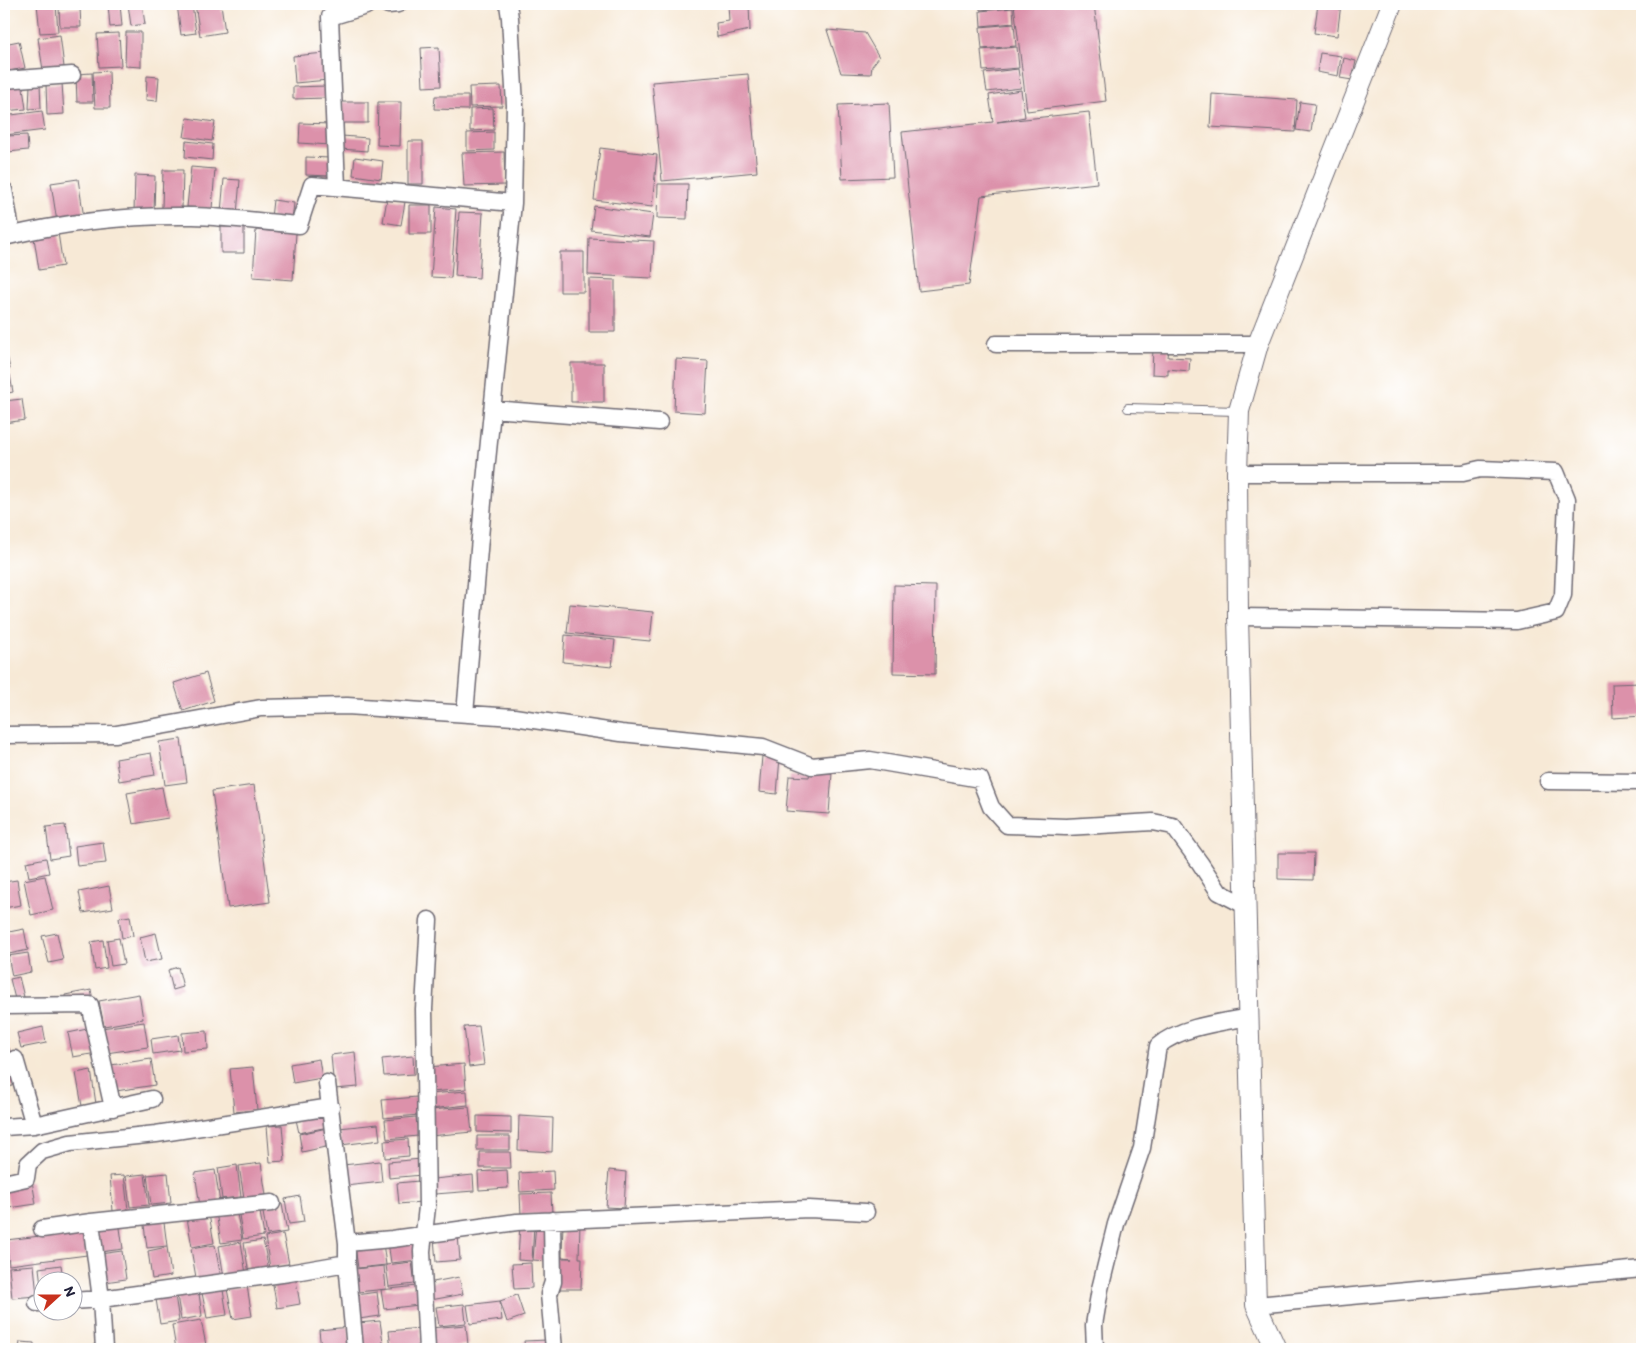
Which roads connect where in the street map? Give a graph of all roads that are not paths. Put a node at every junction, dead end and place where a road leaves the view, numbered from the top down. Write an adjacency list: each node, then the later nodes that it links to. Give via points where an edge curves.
1 (367, 4): 6 (street, via 330,17)
2 (508, 4): 8 (street, via 515,105)
3 (1392, 4): 11 (street)
4 (72, 75): 5 (street)
5 (4, 80)
6 (337, 187): 8 (street); 9 (street, via 312,185 299,225 193,216 129,218 40,228)
7 (4, 190): 9 (street)
8 (513, 203): 13 (street)
9 (8, 236)
10 (996, 344): 11 (street)
11 (1258, 344): 14 (street)
12 (1128, 408): 14 (lane)
13 (492, 410): 15 (street); 18 (street)
14 (1240, 411): 16 (street)
15 (659, 422)
16 (1237, 473): 17 (street); 17 (street, via 1463,473 1480,469 1556,472 1567,499 1563,595 1556,612 1517,621)
17 (1238, 617): 22 (street)
18 (465, 714): 19 (street, via 347,706 261,708 116,734); 22 (street, via 763,747 812,766 870,760 980,778 992,807 1007,825 1066,827 1153,822 1173,826 1219,892)
19 (4, 735)
20 (1548, 781): 21 (street)
21 (1642, 782)
22 (1246, 906): 25 (street)
23 (428, 920): 39 (street, via 424,1009 427,1207)
24 (4, 1006): 29 (street, via 90,1005)
25 (1249, 1017): 45 (street); 50 (street, via 1186,1031 1158,1046 1142,1148 1116,1224 1100,1288 1094,1325)
26 (15, 1059): 31 (street)
27 (327, 1083): 30 (street)
28 (152, 1099): 29 (street)
29 (113, 1108): 31 (street)
30 (331, 1108): 33 (street, via 156,1134 70,1143 42,1151 28,1164 26,1178); 40 (street)
31 (34, 1125): 32 (street)
32 (4, 1127)
33 (4, 1183)
34 (272, 1203): 37 (street)
35 (866, 1212): 36 (street, via 809,1209)
36 (552, 1220): 39 (street); 49 (street, via 552,1282 549,1294)
37 (91, 1222): 38 (street); 43 (street)
38 (42, 1229)
39 (424, 1235): 40 (street); 48 (street)
40 (347, 1243): 41 (street)
41 (347, 1263): 43 (street); 47 (street)
42 (1642, 1269): 45 (street)
43 (101, 1299): 44 (street); 46 (street)
44 (82, 1300)
45 (1256, 1304): 51 (street)
46 (104, 1349)
47 (355, 1349)
48 (427, 1349)
49 (554, 1349)
50 (1095, 1349)
51 (1276, 1349)

